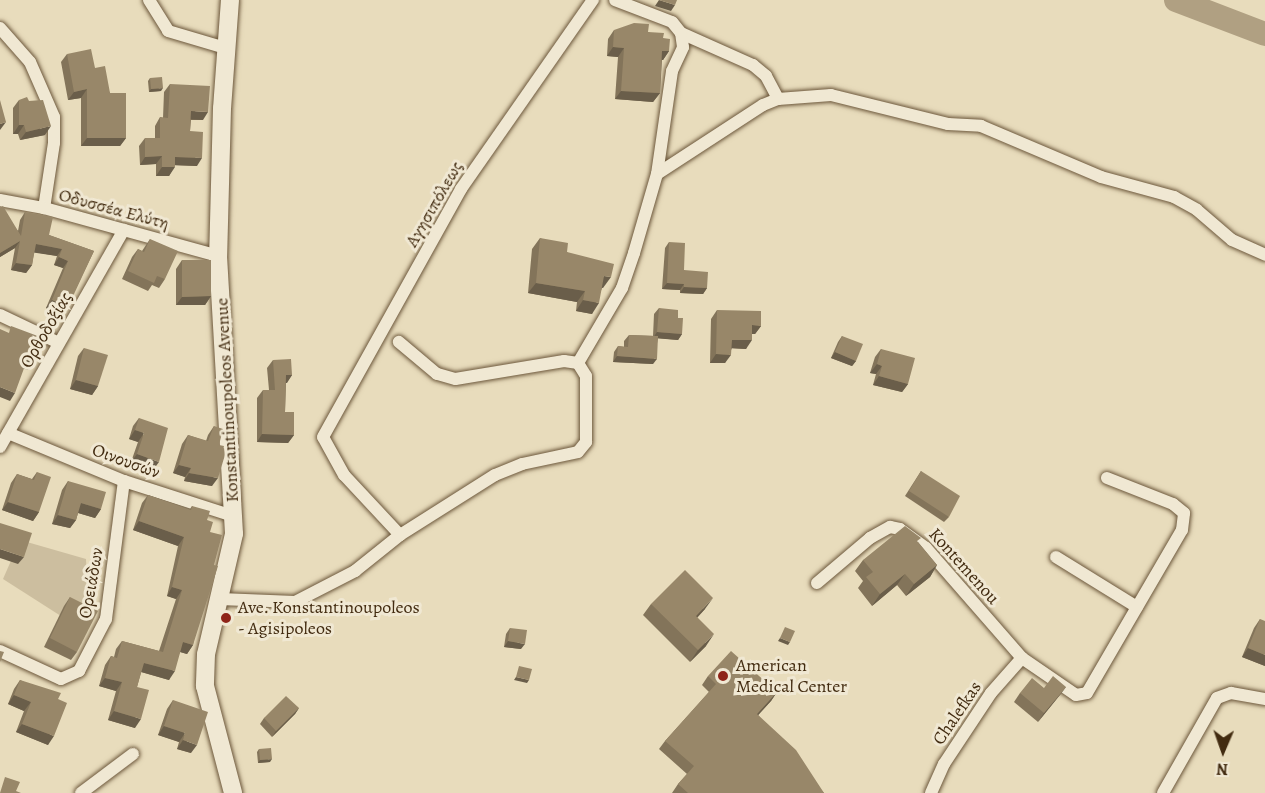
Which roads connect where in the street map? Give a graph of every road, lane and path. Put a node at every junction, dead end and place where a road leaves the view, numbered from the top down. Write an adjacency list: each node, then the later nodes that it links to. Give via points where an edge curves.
1 (150, 0): 7 (street, via 168,31)
2 (230, 0): 7 (street, Konstantinoupoleos Avenue)
3 (593, 0): 24 (street, Αγησιπόλεως, via 460,189 323,438 344,475)
4 (615, 0): 6 (street, via 672,22)
5 (0, 28): 11 (street, via 30,62 54,117)
6 (681, 33): 8 (street, via 753,65 766,76); 9 (street, via 683,47 672,71)
7 (225, 48): 14 (street, Konstantinoupoleos Avenue)
8 (778, 99): 9 (street); 13 (street, via 831,95 948,124 981,126 1101,177 1174,197 1197,210 1232,240)
9 (657, 174): 18 (street, via 622,288)
10 (0, 200): 11 (street, Οδυσσέα Ελύτη)
11 (44, 208): 12 (street, Οδυσσέα Ελύτη)
12 (124, 230): 14 (street, Οδυσσέα Ελύτη); 17 (street, Ορθοδοξίας)
13 (1265, 255)
14 (218, 256): 23 (street, Konstantinoupoleos Avenue)
15 (0, 315): 17 (street)
16 (399, 342): 18 (street, via 437,374 455,379 564,361)
17 (59, 343): 19 (street, Ορθοδοξίας)
18 (578, 363): 24 (street, via 586,376 586,442 578,452 495,474)
19 (8, 433): 20 (street, Ορθοδοξίας); 22 (street, Οινουσών)
20 (0, 447)
21 (1107, 478): 28 (street, via 1173,504 1184,513 1182,530)
22 (124, 481): 23 (street, Οινουσών); 29 (street, Ορειάδων, via 106,618 78,670 61,680)
23 (233, 516): 27 (street, Konstantinoupoleos Avenue, via 231,560)
24 (400, 535): 27 (street, via 355,571 295,602)
25 (1056, 557): 28 (street)
26 (817, 584): 30 (street, Kontemenou, via 870,538 890,527 900,529 926,548)
27 (220, 599): 34 (street, Konstantinoupoleos Avenue, via 206,654 205,686)
28 (1137, 607): 30 (street, Kontemenou, via 1087,693 1076,695)
29 (0, 651)
30 (1022, 658): 35 (street, Chalefkas, via 980,710 944,764)
31 (1265, 699): 36 (street, via 1231,693 1217,698)
32 (133, 754): 33 (street)
33 (81, 793)
34 (233, 793)
35 (931, 793)
36 (1162, 793)

